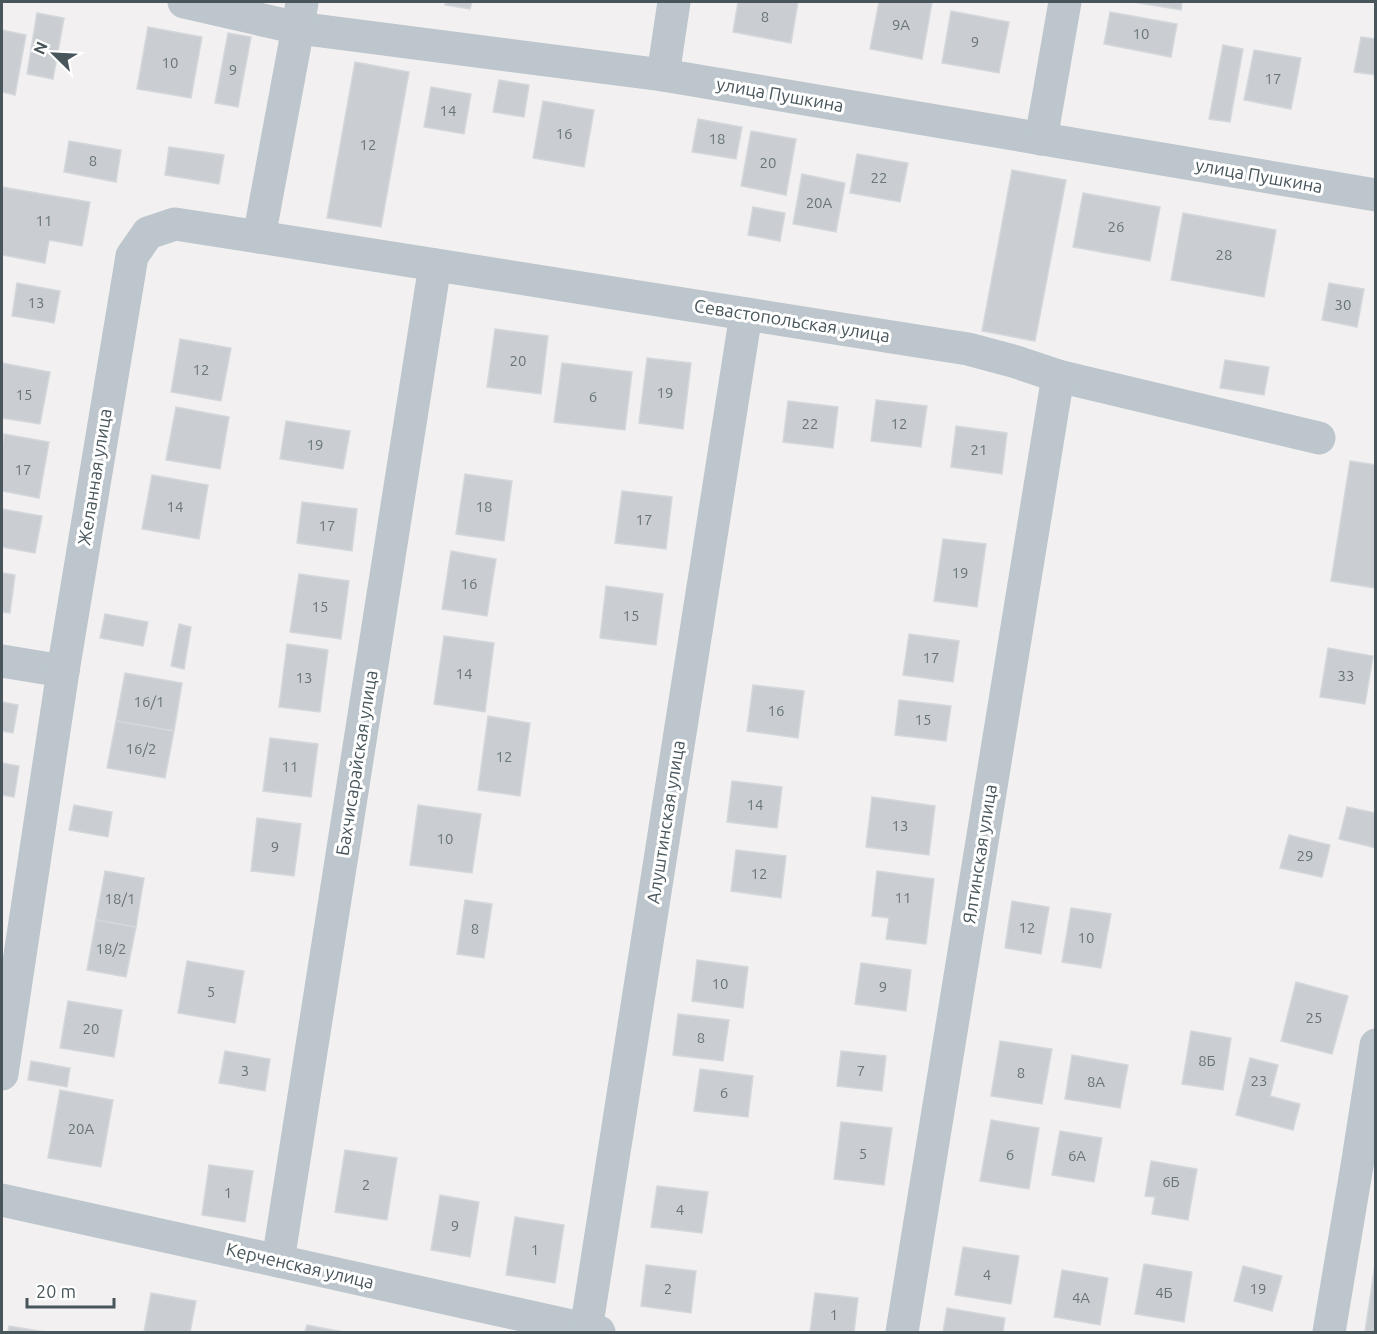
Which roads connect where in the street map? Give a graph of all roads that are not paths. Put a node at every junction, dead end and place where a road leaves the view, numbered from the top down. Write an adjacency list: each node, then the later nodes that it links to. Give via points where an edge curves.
1 (184, 2): 4 (street, улица Пушкина)
2 (674, 2): 5 (street)
3 (1065, 2): 6 (street)
4 (300, 15): 5 (street, улица Пушкина); 8 (street)
5 (663, 75): 6 (street, улица Пушкина)
6 (1041, 139): 7 (street, улица Пушкина)
7 (1376, 195)
8 (259, 237): 9 (street, Севастопольская улица); 14 (street, Желанная улица, via 175,224 148,233 132,255)
9 (435, 265): 10 (street, Севастопольская улица); 19 (street, Бахчисарайская улица)
10 (746, 314): 11 (street, Севастопольская улица, via 968,349); 20 (street, Алуштинская улица)
11 (1058, 376): 12 (street, Севастопольская улица); 21 (street, Ялтинская улица)
12 (1319, 438)
13 (2, 661): 14 (street)
14 (63, 671): 16 (street, Желанная улица)
15 (1376, 1045): 17 (street)
16 (2, 1074)
17 (1367, 1163): 22 (street)
18 (2, 1200): 19 (street, Керченская улица)
19 (278, 1261): 20 (street, Керченская улица)
20 (592, 1331)
21 (902, 1332)
22 (1329, 1332)

